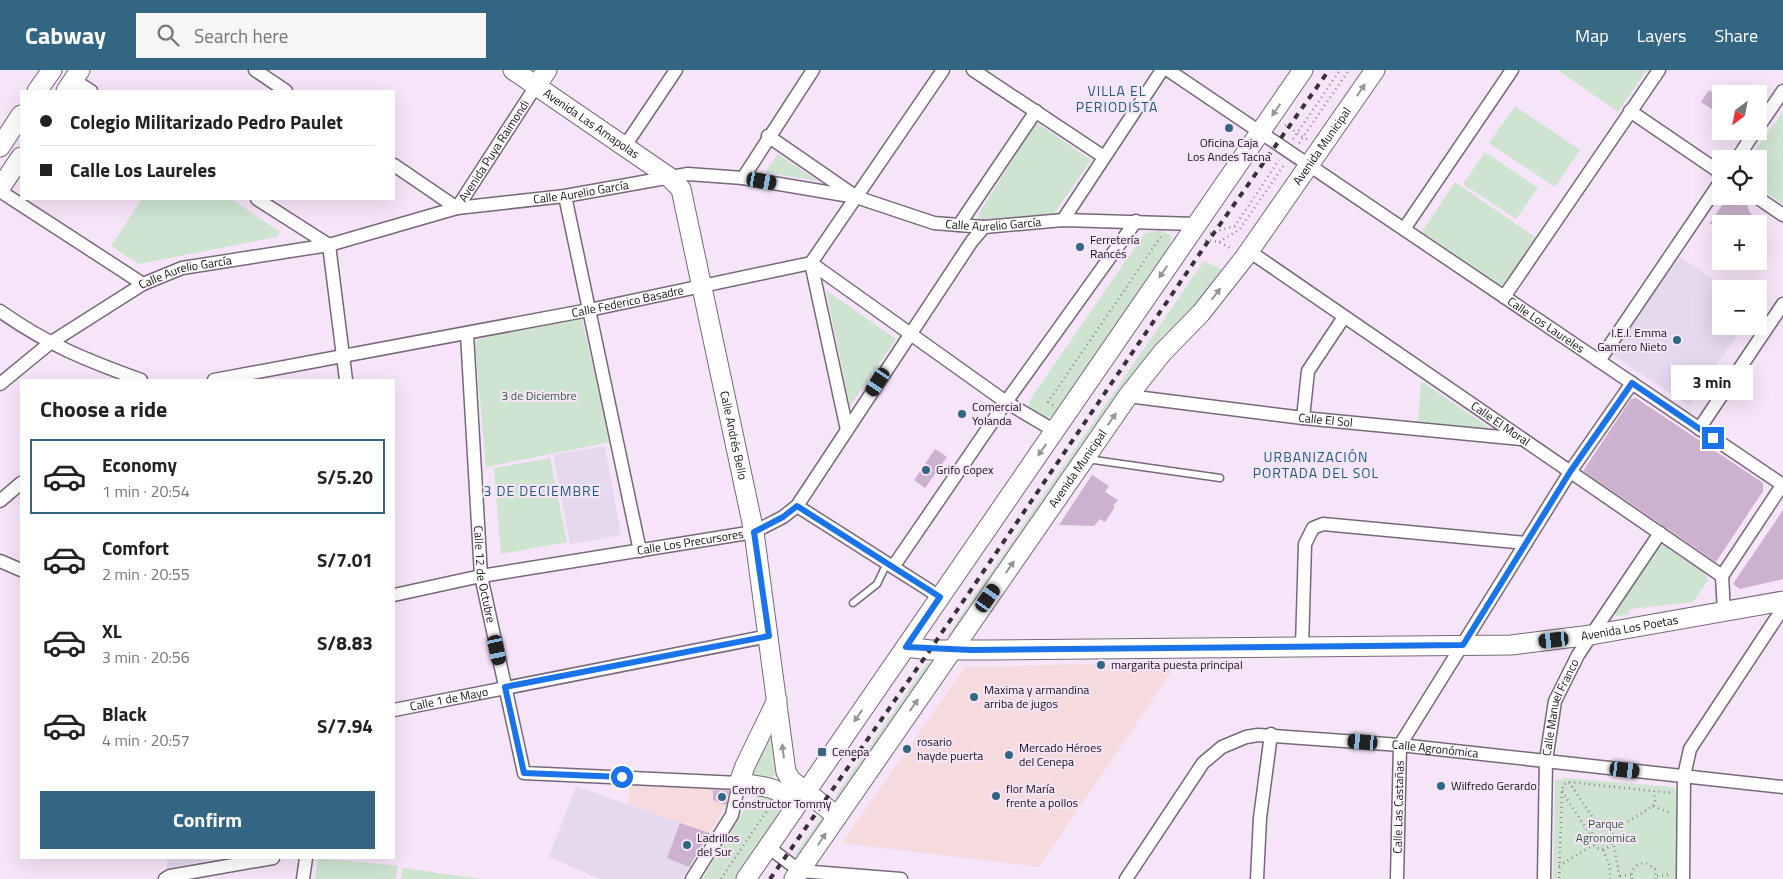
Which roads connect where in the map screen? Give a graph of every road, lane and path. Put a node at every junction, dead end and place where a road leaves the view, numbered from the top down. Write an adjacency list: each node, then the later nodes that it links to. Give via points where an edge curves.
1 (52, 70): 18 (street)
2 (255, 70): 20 (street)
3 (513, 70): 17 (street, Avenida Las Amapolas)
4 (546, 70): 17 (street, Avenida Puya Raimondi)
5 (676, 70): 30 (street)
6 (813, 70): 29 (street)
7 (943, 70): 43 (street)
8 (973, 70): 22 (street)
9 (1162, 70): 33 (street)
10 (1168, 70): 27 (street, Calle Los Laureles)
11 (1304, 70): 25 (street, one-way to 25)
12 (1340, 70): 28 (path)
13 (1375, 70): 32 (street, Avenida Municipal, one-way to 13)
14 (1512, 70): 52 (street)
15 (1659, 70): 23 (street)
16 (73, 80): 19 (street)
17 (536, 86): 30 (street, Avenida Las Amapolas); 46 (street, Avenida Puya Raimondi)
18 (38, 90)
19 (89, 90)
20 (285, 90)
21 (1783, 90): 24 (street)
22 (1036, 111): 33 (street); 50 (street)
23 (1630, 112): 37 (street); 59 (street)
24 (1768, 112)
25 (1272, 116): 27 (street); 28 (path)
26 (20, 117): 31 (street)
27 (1261, 132): 35 (street, Calle Los Laureles); 53 (street)
28 (1297, 133): 32 (path)
29 (768, 136): 39 (street); 43 (street)
30 (625, 146): 38 (street, Avenida Las Amapolas)
31 (0, 147)
32 (1321, 149): 35 (street, Avenida Municipal)
33 (1104, 157): 48 (street)
34 (20, 159): 40 (street)
35 (1310, 165): 52 (street, Calle Los Laureles); 55 (street, Avenida Municipal)
36 (395, 166): 46 (street)
37 (1712, 167)
38 (669, 177): 39 (street, Calle Aurelio García, via 688,174); 42 (street, Calle Aurelio García); 58 (street, Calle Andrés Bello, via 681,189)
39 (742, 178): 43 (street, Calle Aurelio García)
40 (0, 190): 57 (street)
41 (1712, 195): 68 (street)
42 (565, 196): 46 (street, Calle Aurelio García); 62 (street)
43 (856, 196): 50 (street, Calle Aurelio García, via 934,223); 56 (street)
44 (259, 200): 54 (street)
45 (1767, 204): 47 (street)
46 (457, 208): 54 (street, Calle Aurelio García)
47 (1783, 215)
48 (1063, 220): 49 (street, Calle Aurelio García); 51 (street, Calle Aurelio García)
49 (1136, 221): 53 (street, Calle Aurelio García); 76 (street)
50 (959, 225): 51 (street, Calle Aurelio García)
51 (984, 227): 65 (street, Calle Los Precursores)
52 (1404, 229): 59 (street, Calle Los Laureles)
53 (1191, 232): 55 (path); 77 (path, via 1161,238); 81 (street, one-way to 81)
54 (329, 245): 57 (street, Calle Aurelio García, via 182,268); 67 (street)
55 (1247, 254): 63 (street, Calle El Moral); 75 (street, Avenida Municipal, one-way to 55, via 1162,353 1206,307)
56 (811, 263): 58 (street, Calle Federico Basadre); 65 (street); 80 (street)
57 (143, 284): 66 (street, Calle Aurelio García)
58 (702, 286): 62 (street, Calle Federico Basadre); 90 (street, Calle Andrés Bello)
59 (1504, 297): 68 (street, Calle Los Laureles)
60 (1783, 304): 79 (street)
61 (0, 310): 66 (street)
62 (589, 310): 64 (street, Calle Federico Basadre); 93 (street)
63 (1344, 316): 78 (street, via 1308,371); 82 (street, Calle El Moral)
64 (467, 334): 67 (street, Calle Federico Basadre); 97 (street, Calle 12 de Octubre)
65 (910, 334): 76 (street); 80 (street, Calle Los Precursores)
66 (50, 343): 70 (street, via 77,357); 74 (street, Calle Aurelio García)
67 (344, 357): 69 (street, Calle Federico Basadre); 72 (street)
68 (1600, 361): 73 (street, Calle Los Laureles)
69 (281, 374): 71 (street, Calle Federico Basadre)
70 (138, 379)
71 (225, 379)
72 (346, 379)
73 (1632, 383): 79 (street, Calle Los Laureles); 84 (street, Calle Las Castañas)
74 (0, 384)
75 (1128, 396): 78 (street, Calle El Sol); 83 (street, Avenida Municipal, one-way to 75)
76 (1006, 402): 81 (street); 95 (street)
77 (1048, 402)
78 (1303, 418): 82 (street, Calle El Sol)
79 (1699, 428): 87 (street, Calle Los Laureles)
80 (847, 430): 89 (street, Calle Los Precursores)
81 (1055, 431): 100 (street, one-way to 100)
82 (1524, 440): 84 (street, Calle El Moral)
83 (1084, 458): 85 (lane); 110 (street, Avenida Municipal, one-way to 83)
84 (1570, 472): 91 (street, Calle El Moral); 92 (street, Calle Las Castañas)
85 (1220, 478)
86 (20, 484): 88 (street)
87 (1783, 485): 98 (street)
88 (0, 501)
89 (797, 506): 90 (street, Calle Los Precursores); 95 (street)
90 (754, 532): 93 (street, Calle Los Precursores); 106 (street, Calle Andrés Bello)
91 (1660, 533): 98 (street, Calle El Moral); 105 (street, Calle Manuel Franco)
92 (1526, 543): 107 (street, Calle Las Castañas); 109 (street, via 1323,524 1313,528 1305,544)
93 (640, 550): 97 (street, Calle Los Precursores)
94 (0, 561): 96 (street)
95 (890, 565): 100 (street); 102 (lane, via 877,584)
96 (20, 570)
97 (482, 576): 99 (street, Calle Los Precursores); 111 (street, Calle 12 de Octubre)
98 (1722, 576): 104 (street)
99 (395, 595)
100 (940, 597): 108 (street)
101 (1783, 601): 104 (street, Avenida Los Poetas)
102 (853, 603)
103 (1783, 608): 117 (street, via 1690,749)
104 (1724, 612): 105 (street, Avenida Los Poetas)
105 (1591, 634): 107 (street, Avenida Los Poetas, via 1511,645); 116 (street, Calle Manuel Franco, via 1568,671 1555,701)
106 (769, 636): 111 (street, Calle 1 de Mayo); 112 (street, Calle Andrés Bello)
107 (1463, 645): 109 (street, Avenida Los Poetas); 115 (street, Calle Las Castañas)
108 (906, 647): 110 (street, Avenida Los Poetas); 122 (street, one-way to 122)
109 (1302, 647): 110 (street, Avenida Los Poetas)
110 (952, 650): 129 (street, Avenida Municipal, one-way to 110)
111 (505, 687): 113 (street, Calle 1 de Mayo); 119 (street, Calle 12 de Octubre, via 524,773)
112 (777, 700): 119 (street); 122 (street, Calle Andrés Bello, one-way to 112, via 790,780 786,772)
113 (395, 710)
114 (1271, 734): 115 (street, Calle Agronómica); 151 (street, Calle Agronómica, via 1234,741 1203,762); 152 (street, via 1260,818)
115 (1400, 745): 116 (street, Calle Agronómica); 153 (street, Calle Las Castañas)
116 (1546, 760): 117 (street, Calle Agronómica); 154 (street, Calle Manuel Franco)
117 (1684, 776): 120 (street, Calle Agronómica); 157 (street)
118 (1569, 782): 123 (path, via 1564,784); 124 (path); 130 (path)
119 (739, 783): 121 (street, Calle 12 de Octubre); 147 (street, via 732,815)
120 (1783, 787)
121 (768, 788): 127 (street, Calle 12 de Octubre, via 788,796); 148 (path, via 766,812)
122 (805, 791): 127 (street); 129 (street, Calle Andrés Bello)
123 (1562, 791): 132 (path); 139 (path)
124 (1654, 791): 125 (path); 126 (path)
125 (1674, 793)
126 (1653, 806): 128 (path); 131 (path)
127 (794, 808): 135 (street)
128 (1673, 815)
129 (837, 816): 140 (street, Avenida Municipal, one-way to 129)
130 (1600, 828): 131 (path); 132 (path)
131 (1611, 832): 133 (path)
132 (1591, 836): 134 (path)
133 (1613, 841): 136 (path); 142 (path)
134 (1594, 845): 136 (path); 139 (path)
135 (768, 847): 140 (street); 149 (street)
136 (1603, 850): 156 (path, via 1610,866)
137 (267, 859): 145 (street)
138 (306, 859): 146 (street)
139 (1559, 866): 155 (path)
140 (797, 875): 150 (street)
141 (1668, 875): 144 (path)
142 (1620, 877): 143 (path)
143 (1632, 877): 144 (path, via 1636,866 1646,863 1655,869)
144 (1657, 878)
145 (165, 879)
146 (303, 879)
147 (692, 879)
148 (721, 879)
149 (746, 879)
150 (895, 879)
151 (1126, 879)
152 (1257, 879)
153 (1397, 879)
154 (1544, 879)
155 (1559, 879)
156 (1610, 879)
157 (1683, 879)

